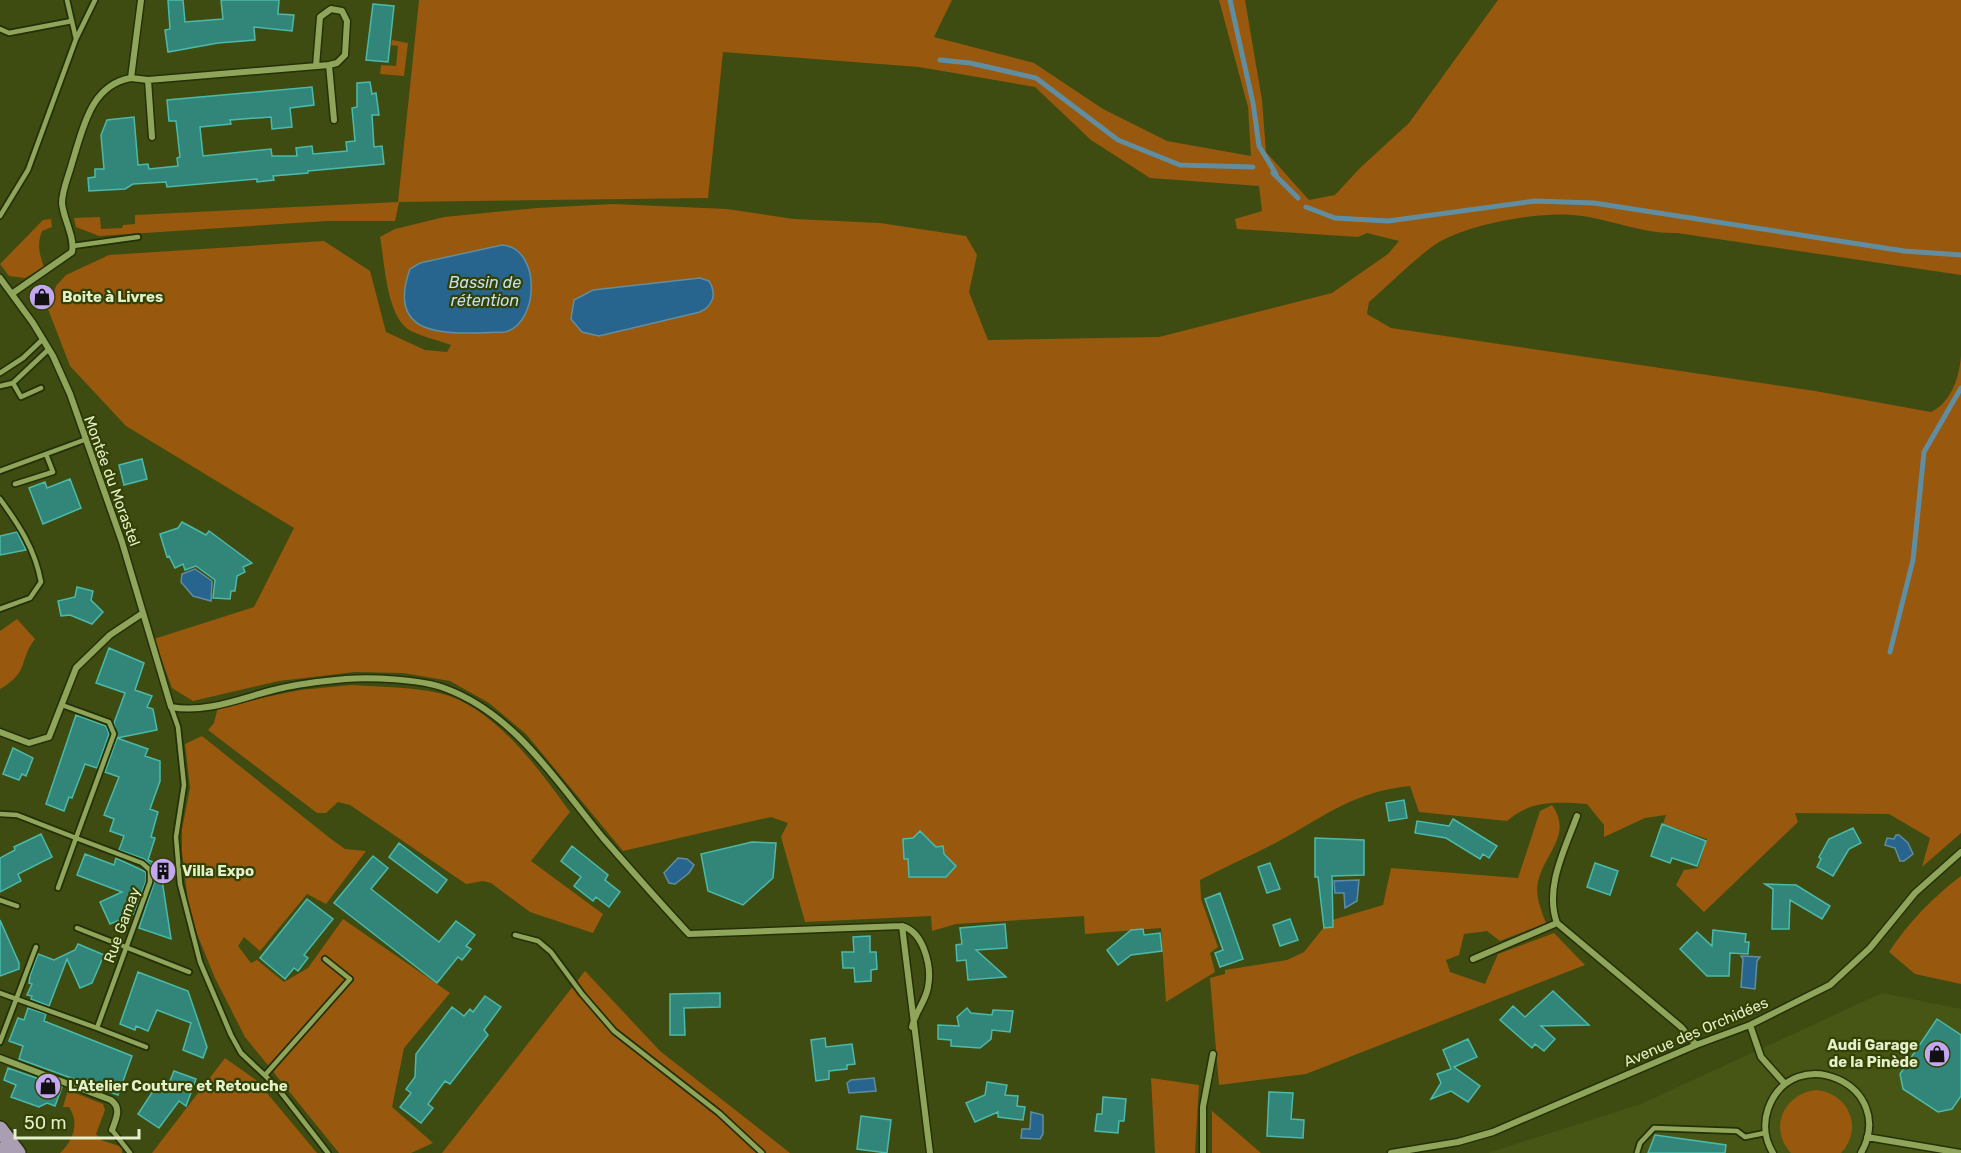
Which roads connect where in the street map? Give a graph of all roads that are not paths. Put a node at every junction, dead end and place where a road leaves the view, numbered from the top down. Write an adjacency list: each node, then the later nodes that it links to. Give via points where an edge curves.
1 (67, 0): 4 (lane)
2 (95, 0): 6 (lane)
3 (141, 0): 9 (street)
4 (72, 21): 5 (lane, via 9,33); 6 (lane)
5 (0, 29)
6 (76, 39): 13 (lane, via 28,170)
7 (329, 65): 8 (street); 8 (street, via 345,56 347,21 337,9 320,17); 11 (street)
8 (316, 66): 10 (street)
9 (131, 78): 10 (street); 15 (street, via 104,90 89,111 62,196)
10 (148, 80): 12 (street)
11 (334, 120)
12 (152, 137)
13 (0, 216)
14 (138, 237): 15 (lane)
15 (73, 246): 17 (street, via 65,258)
16 (0, 278): 17 (street, Montée du Morastel)
17 (13, 293): 18 (street, Montée du Morastel)
18 (42, 339): 19 (street, Montée du Morastel); 20 (lane, via 24,358)
19 (49, 349): 21 (lane); 24 (street, Montée du Morastel, via 70,394)
20 (0, 373)
21 (13, 384): 22 (lane); 23 (lane, via 21,397)
22 (0, 386)
23 (41, 388)
24 (84, 440): 25 (lane); 30 (street, Montée du Morastel, via 122,542)
25 (46, 454): 26 (lane); 27 (lane, via 53,472)
26 (0, 471)
27 (15, 484)
28 (0, 499): 29 (lane, via 26,534 41,582 30,598)
29 (0, 609)
30 (143, 613): 31 (street, via 110,635 76,668); 32 (street, Montée du Morastel)
31 (62, 705): 33 (street, via 53,731 44,741 29,743); 36 (lane, via 109,722 114,734)
32 (171, 707): 42 (street, via 203,708 281,688 350,679 443,687 516,732 689,934); 60 (lane, via 183,766 183,804 176,852 188,923 231,1035 242,1053)
33 (0, 732)
34 (0, 814): 36 (lane, via 18,815)
35 (1577, 816): 41 (street, via 1554,885 1552,904)
36 (76, 838): 38 (lane); 46 (lane, Rue Gamay, via 142,863 150,870 150,882)
37 (1961, 852): 52 (street, Avenue des Orchidées, via 1915,892 1870,948 1830,985)
38 (58, 888)
39 (0, 900): 40 (lane)
40 (17, 906)
41 (1557, 923): 48 (street); 56 (street)
42 (902, 926): 53 (street); 53 (street, via 914,931 922,943 928,985)
43 (77, 928): 46 (lane)
44 (516, 935): 69 (lane, via 538,941 551,952 614,1031 719,1113)
45 (36, 947): 51 (lane)
46 (127, 948): 49 (lane); 54 (lane, Rue Gamay)
47 (325, 959): 60 (lane, via 350,979)
48 (1473, 959)
49 (189, 972)
50 (0, 993): 51 (lane)
51 (16, 999): 54 (lane); 55 (lane)
52 (1750, 1025): 56 (street, Avenue des Orchidées); 61 (street, via 1761,1057)
53 (912, 1027): 70 (street)
54 (97, 1028): 57 (lane)
55 (0, 1042)
56 (1696, 1045): 72 (street, Avenue des Orchidées, via 1493,1132)
57 (147, 1047)
58 (1213, 1054): 71 (street, via 1203,1107)
59 (0, 1058): 63 (street, via 111,1100 118,1113)
60 (266, 1075): 68 (lane)
61 (1785, 1084): 64 (street, via 1770,1103); 65 (street, via 1814,1074 1845,1082 1865,1106)
62 (0, 1129): 66 (main road)
63 (112, 1130): 67 (lane)
64 (1765, 1133): 73 (lane, via 1745,1137 1737,1131 1654,1128); 74 (street)
65 (1868, 1137): 75 (street); 76 (street)
66 (18, 1153)
67 (130, 1153)
68 (328, 1153)
69 (762, 1153)
70 (930, 1153)
71 (1203, 1153)
72 (1391, 1153)
73 (1637, 1153)
74 (1773, 1153)
75 (1861, 1153)
76 (1961, 1153)

